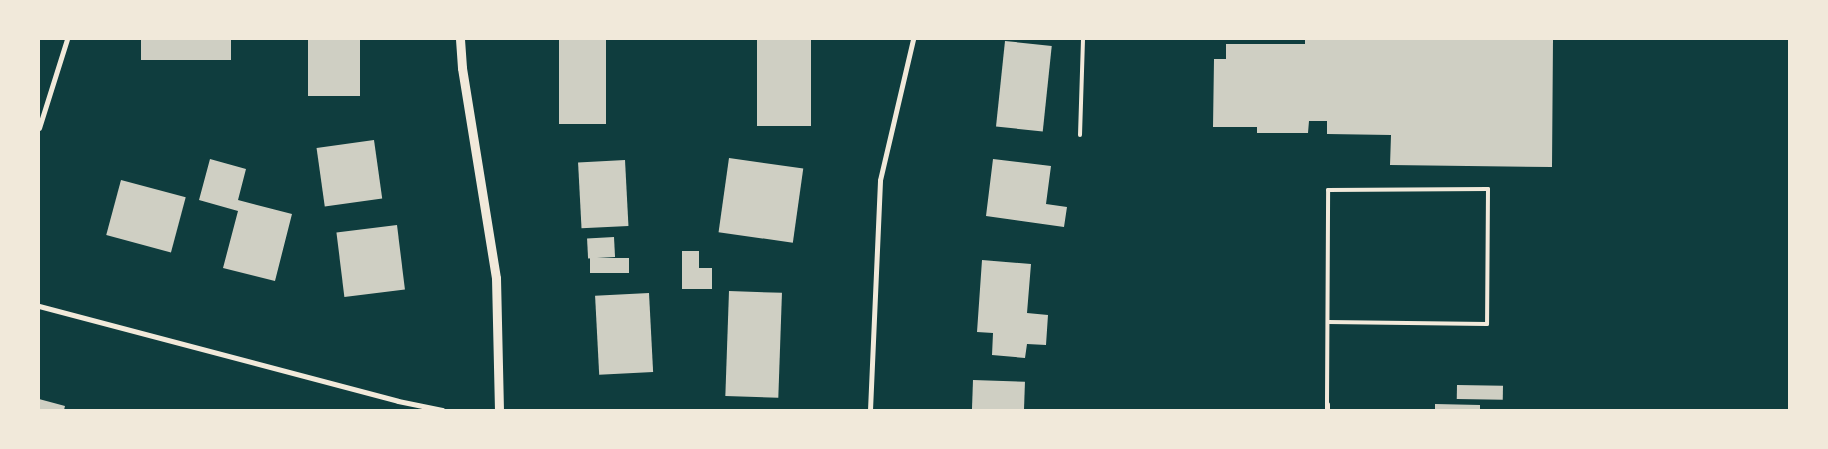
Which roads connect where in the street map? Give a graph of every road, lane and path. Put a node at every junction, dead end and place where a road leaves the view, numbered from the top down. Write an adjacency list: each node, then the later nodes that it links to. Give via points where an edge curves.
1 (67, 39): 5 (street)
2 (460, 39): 11 (street, via 496,278)
3 (914, 39): 12 (street, via 880,180)
4 (1083, 39): 6 (lane)
5 (39, 128)
6 (1080, 135)
7 (39, 306): 10 (street)
8 (1328, 322): 8 (lane, via 1328,190 1488,189 1487,324); 9 (lane)
9 (1327, 407)
10 (442, 410)
11 (499, 410)
12 (870, 410)

